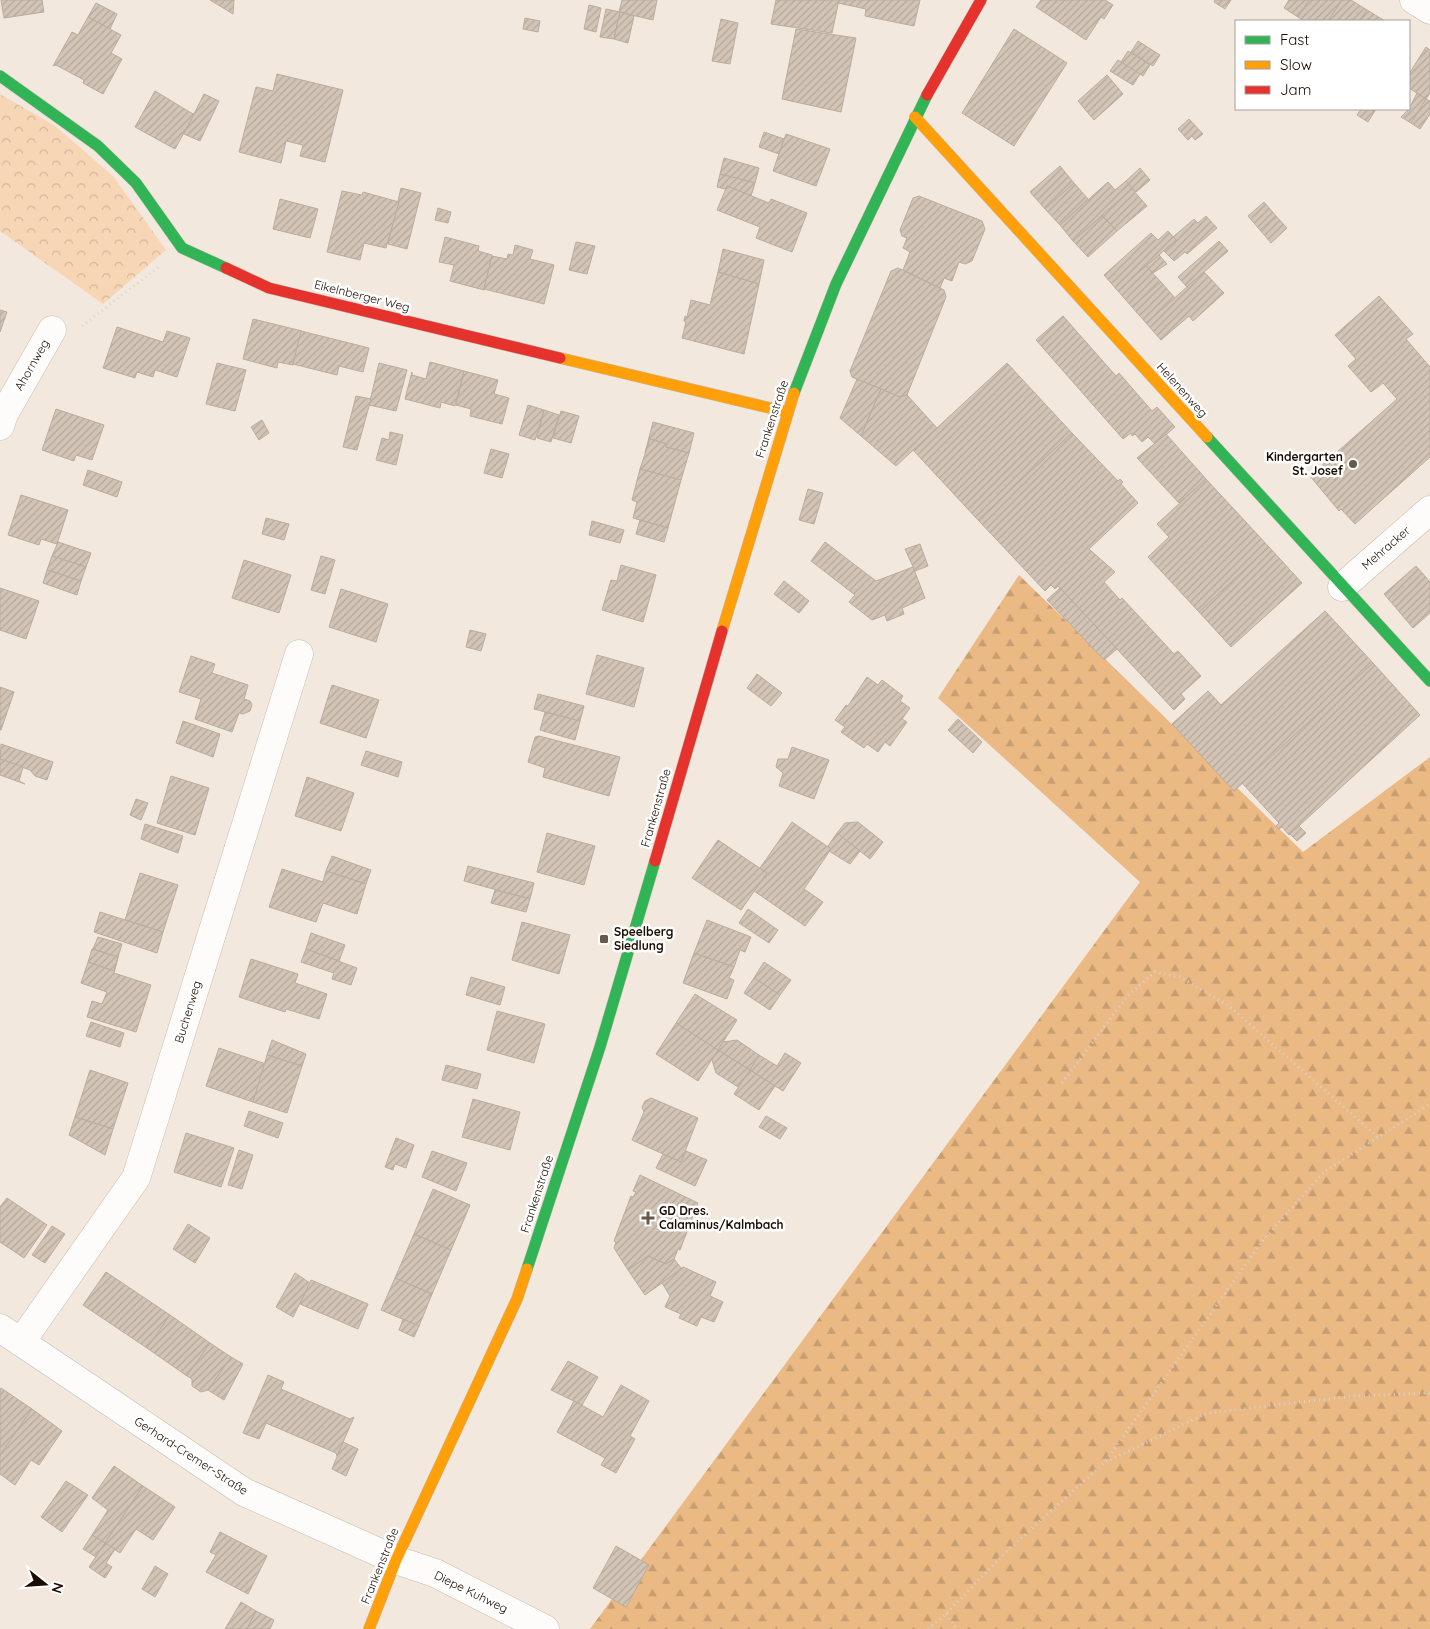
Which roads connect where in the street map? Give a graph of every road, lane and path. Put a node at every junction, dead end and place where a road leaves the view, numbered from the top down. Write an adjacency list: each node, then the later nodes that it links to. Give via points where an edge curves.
1 (981, 0): 5 (street, Frankenstraße)
2 (1414, 0): 3 (street)
3 (1430, 10)
4 (0, 76): 6 (street, via 98,146 136,183)
5 (915, 117): 8 (street, Frankenstraße, via 836,284); 11 (street, Helenenweg)
6 (182, 248): 7 (path, via 83,326); 8 (street, Eikelnberger Weg, via 270,288)
7 (52, 330): 9 (street, Ahornweg)
8 (788, 412): 20 (street, Frankenstraße, via 600,1048 517,1299)
9 (0, 426)
10 (1430, 510): 11 (street, Mehracker)
11 (1342, 587): 13 (street, Helenenweg)
12 (299, 654): 17 (street, Buchenweg, via 136,1178)
13 (1430, 681)
14 (1062, 1083): 16 (path, via 1128,995 1155,972 1180,977 1229,1006)
15 (1430, 1104): 16 (path)
16 (1379, 1138): 19 (path, via 1324,1172 1263,1240)
17 (10, 1335): 20 (street, Gerhard-Cremer-Straße, via 244,1492)
18 (1430, 1393): 19 (path, via 1354,1396 1207,1413)
19 (1105, 1462): 21 (path, via 1004,1553)
20 (396, 1560): 22 (street, Frankenstraße); 23 (street, Diepe Kuhweg, via 435,1573)
21 (946, 1614): 24 (path); 25 (path)
22 (370, 1629)
23 (545, 1629)
24 (928, 1629)
25 (957, 1629)

